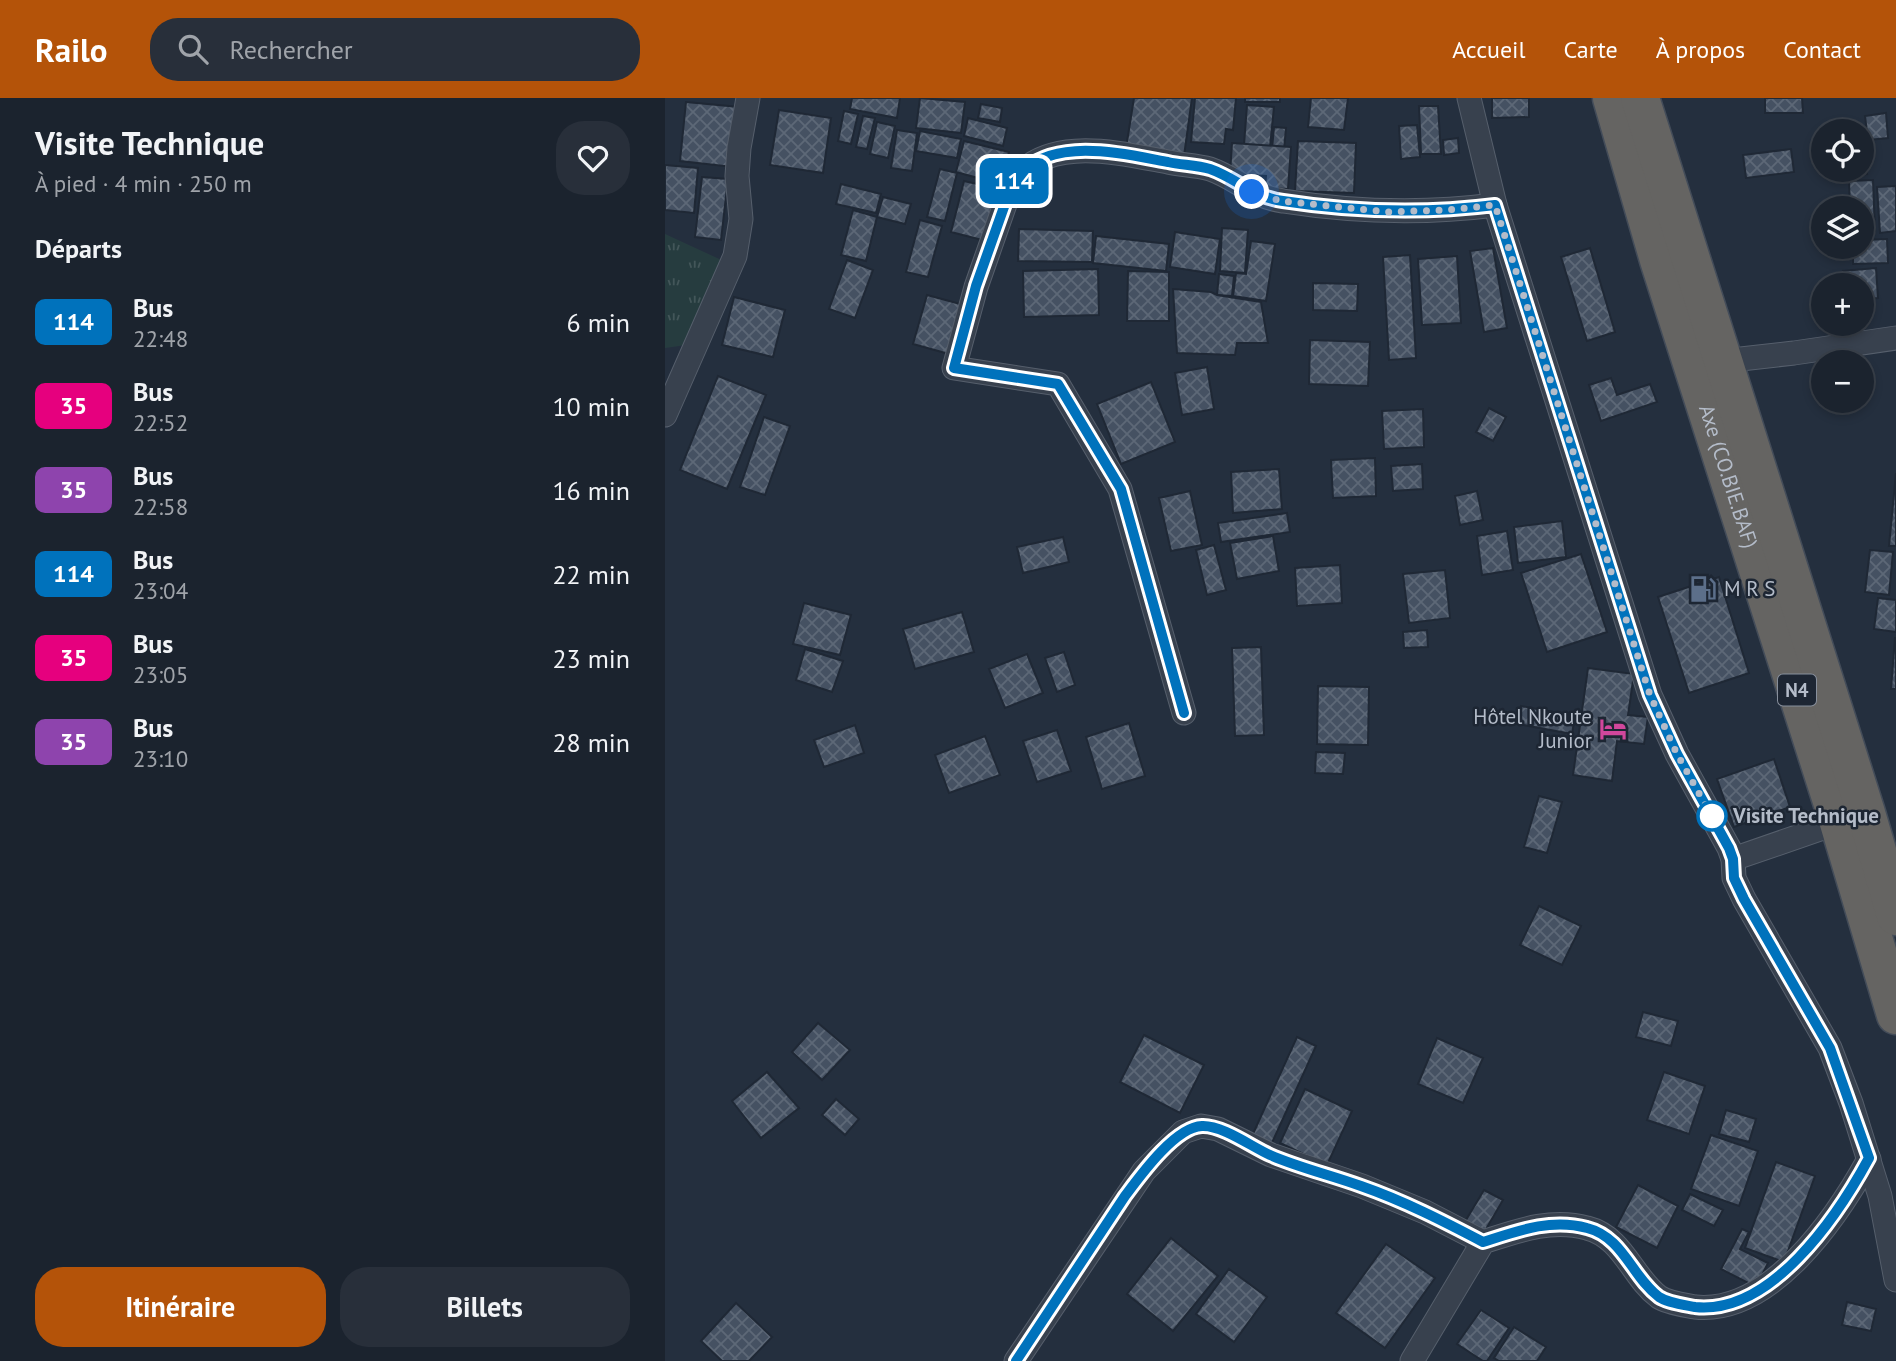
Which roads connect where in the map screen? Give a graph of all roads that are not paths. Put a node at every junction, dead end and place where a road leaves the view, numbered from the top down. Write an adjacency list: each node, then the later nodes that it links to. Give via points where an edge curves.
1 (748, 98): 9 (street, via 739,148 741,219 735,256)
2 (1469, 98): 6 (street)
3 (1612, 98): 5 (highway, Axe (CO.BIE.BAF) / N4)
4 (1640, 98): 5 (highway, Axe (CO.BIE.BAF) / N4)
5 (1650, 179): 8 (highway, Axe (CO.BIE.BAF) / N4, via 1659,260)
6 (1495, 205): 10 (street, via 1387,212 1281,201 1252,192 1213,170 1113,152 1080,151 1042,158 1018,173 976,286 954,368 1058,384 1121,489); 12 (street, via 1650,695)
7 (1896, 338): 8 (street)
8 (1708, 363): 11 (highway, Axe (CO.BIE.BAF) / N4)
9 (665, 415)
10 (1184, 713)
11 (1853, 818): 12 (street); 13 (highway, Axe (CO.BIE.BAF) / N4); 14 (highway, Axe (CO.BIE.BAF) / N4)
12 (1733, 859): 15 (street, via 1734,878 1744,899 1830,1048)
13 (1896, 916)
14 (1896, 1015)
15 (1869, 1158): 16 (street, via 1832,1220 1808,1247 1767,1284 1729,1305 1687,1306 1660,1297 1611,1239 1588,1228 1559,1224 1528,1227); 17 (street)
16 (1483, 1242): 18 (street, via 1362,1186 1201,1126 1183,1132 1144,1171); 19 (street)
17 (1896, 1280)
18 (1016, 1361)
19 (1412, 1361)

